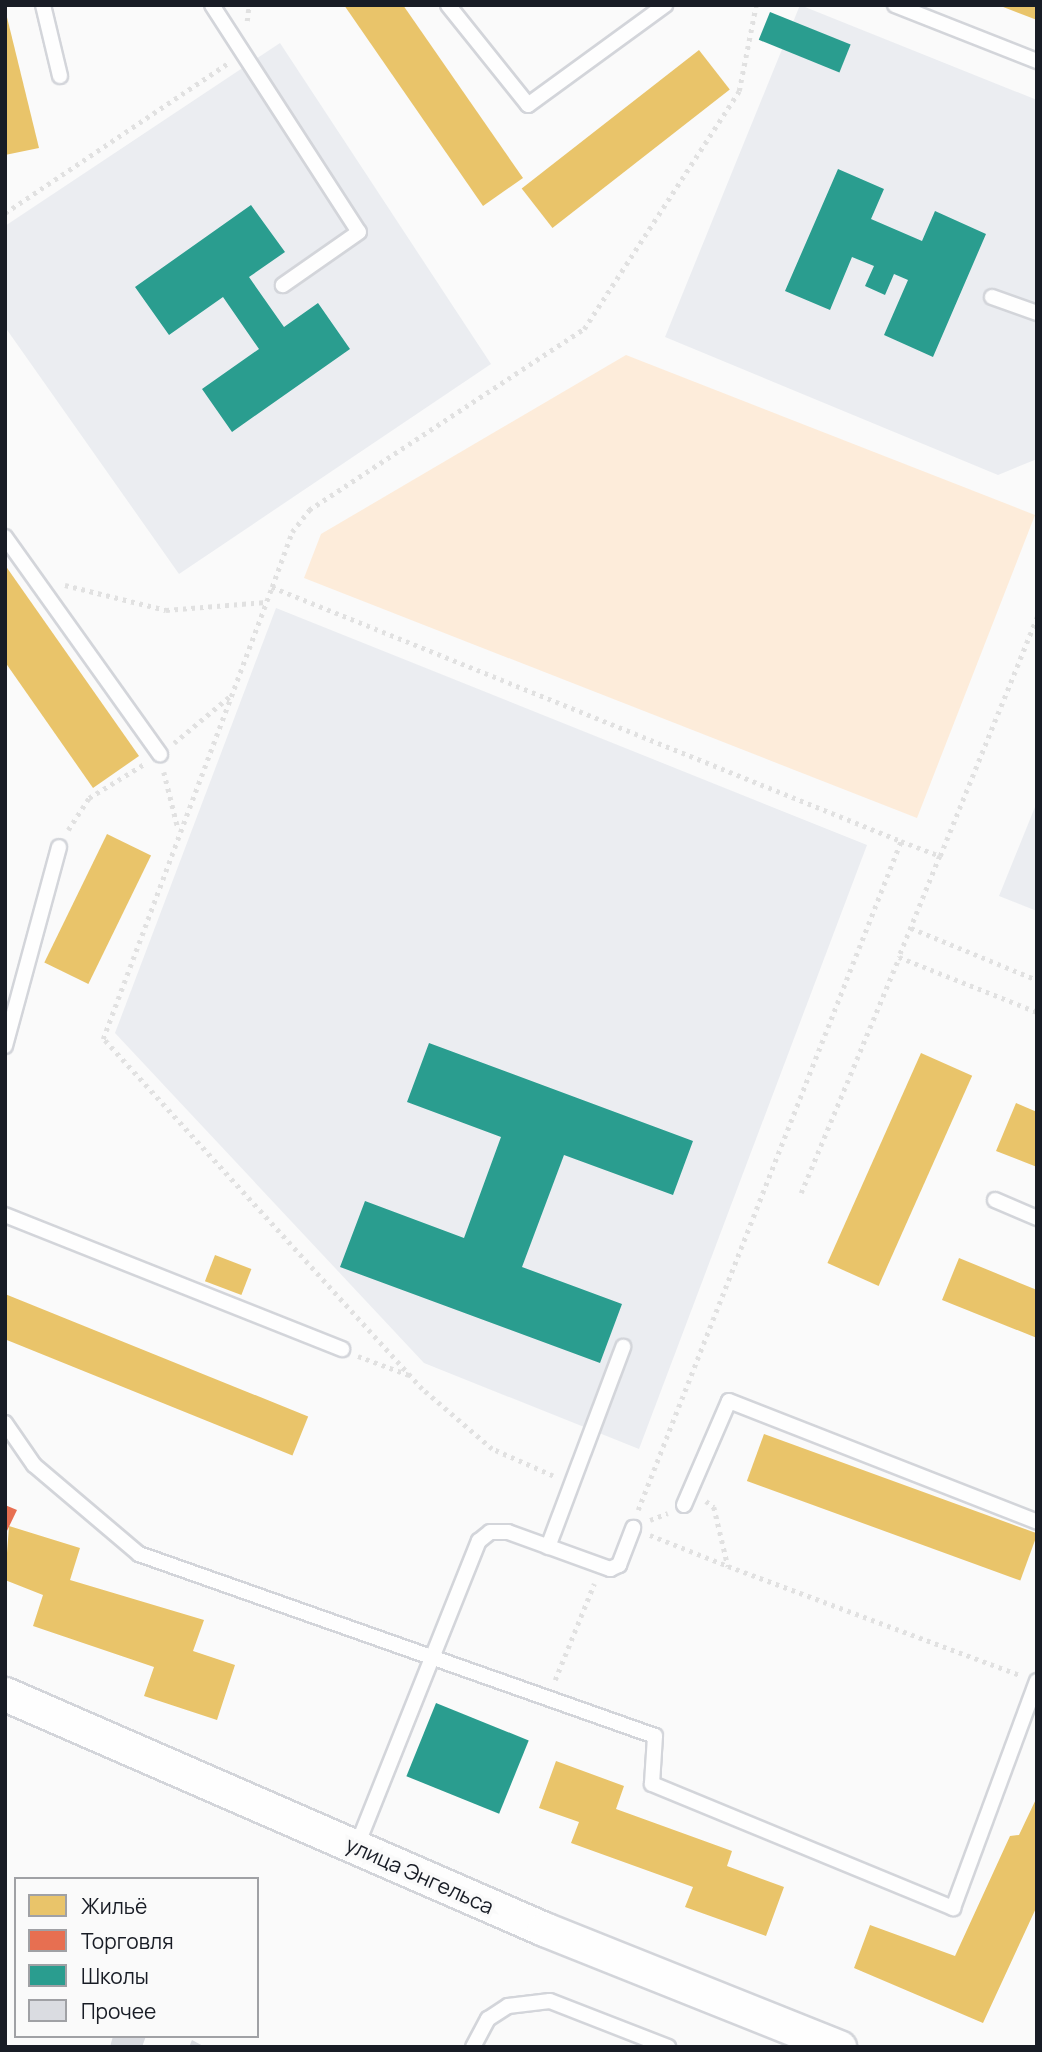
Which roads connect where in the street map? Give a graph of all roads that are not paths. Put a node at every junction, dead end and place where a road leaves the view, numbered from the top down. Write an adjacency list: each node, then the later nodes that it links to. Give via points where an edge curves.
1 (43, 5): 7 (lane)
2 (212, 5): 8 (lane, via 359,232)
3 (448, 5): 4 (lane, via 528,105)
4 (665, 5)
5 (895, 5): 6 (lane)
6 (1037, 61)
7 (60, 76)
8 (283, 285)
9 (992, 298): 10 (lane)
10 (1037, 313)
11 (5, 537): 12 (lane)
12 (160, 754)
13 (59, 847): 14 (lane)
14 (5, 1046)
15 (995, 1200): 17 (lane)
16 (5, 1216): 19 (lane)
17 (1037, 1218)
18 (623, 1347): 24 (lane)
19 (342, 1349)
20 (5, 1423): 25 (lane, via 34,1465 139,1554)
21 (684, 1505): 22 (lane, via 729,1401)
22 (1037, 1522)
23 (633, 1528): 24 (lane, via 619,1565 601,1567)
24 (548, 1547): 25 (lane, via 508,1532 490,1532 479,1541)
25 (432, 1656): 26 (lane, via 655,1736 652,1784 953,1908); 28 (lane)
26 (1036, 1681)
27 (5, 1694): 28 (street, улица Энгельса)
28 (356, 1848): 29 (street, улица Энгельса)
29 (829, 2045)
30 (473, 2047): 31 (lane, via 488,2019 508,2006 550,2001)
31 (668, 2047)

